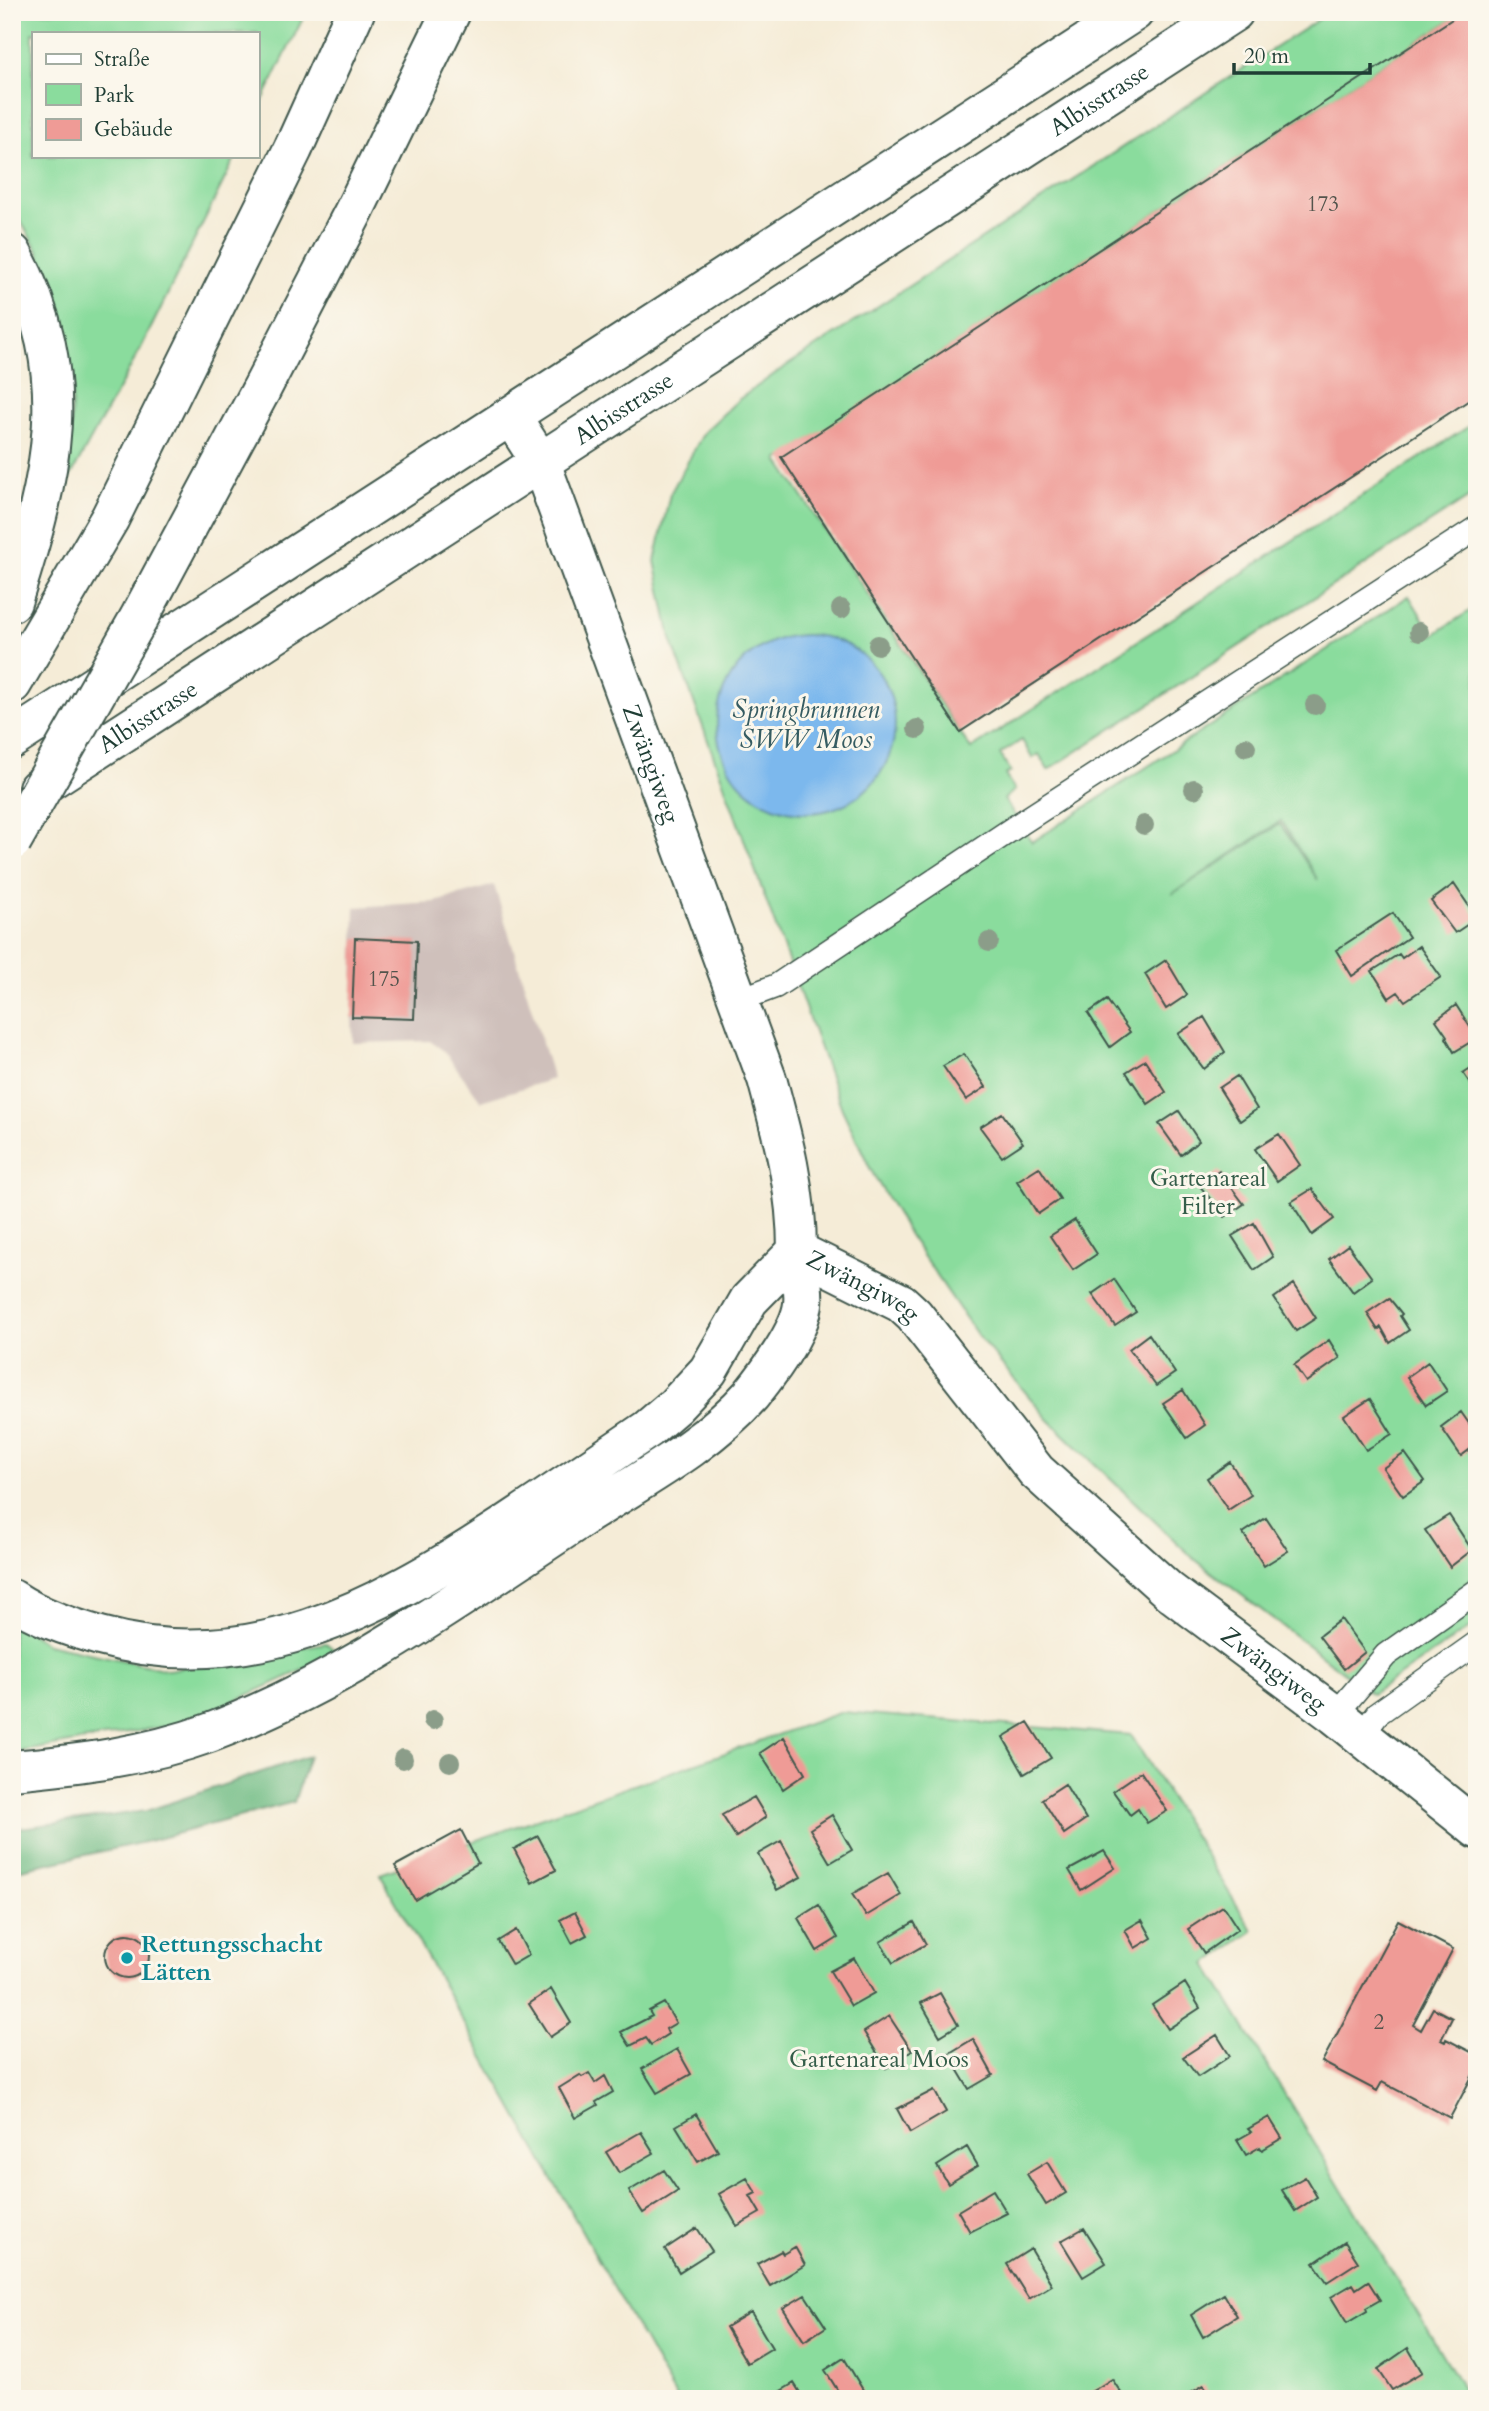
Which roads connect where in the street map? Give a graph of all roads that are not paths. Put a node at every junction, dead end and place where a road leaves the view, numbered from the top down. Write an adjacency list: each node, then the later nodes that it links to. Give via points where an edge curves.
1 (355, 12): 10 (main road, via 293,149 110,519)
2 (451, 12): 13 (main road, bridge, via 260,392)
3 (1134, 12): 6 (main road)
4 (1234, 12): 7 (main road, Albisstrasse)
5 (12, 253): 9 (main road, via 40,321 52,393 47,480)
6 (511, 416): 7 (main road, Zwängiweg); 11 (main road)
7 (541, 463): 12 (main road, Albisstrasse); 14 (main road, Zwängiweg)
8 (1477, 528): 14 (lane, via 776,986)
9 (17, 588)
10 (12, 684)
11 (12, 739)
12 (12, 804)
13 (12, 841)
14 (740, 1000): 15 (main road, Zwängiweg, via 791,1172)
15 (797, 1251): 17 (main road, via 749,1300 708,1371 648,1429 442,1566 348,1614 312,1629 240,1646 176,1648 118,1641 42,1616); 19 (main road, Zwängiweg, via 901,1303 1036,1471 1169,1591); 20 (main road, via 803,1304 782,1350 750,1396 662,1466 347,1668 274,1707 137,1754)
16 (1477, 1591): 19 (lane, via 1386,1655)
17 (12, 1599)
18 (1477, 1643): 19 (lane, via 1377,1714)
19 (1348, 1725): 21 (main road, Zwängiweg)
20 (12, 1770)
21 (1477, 1829)

